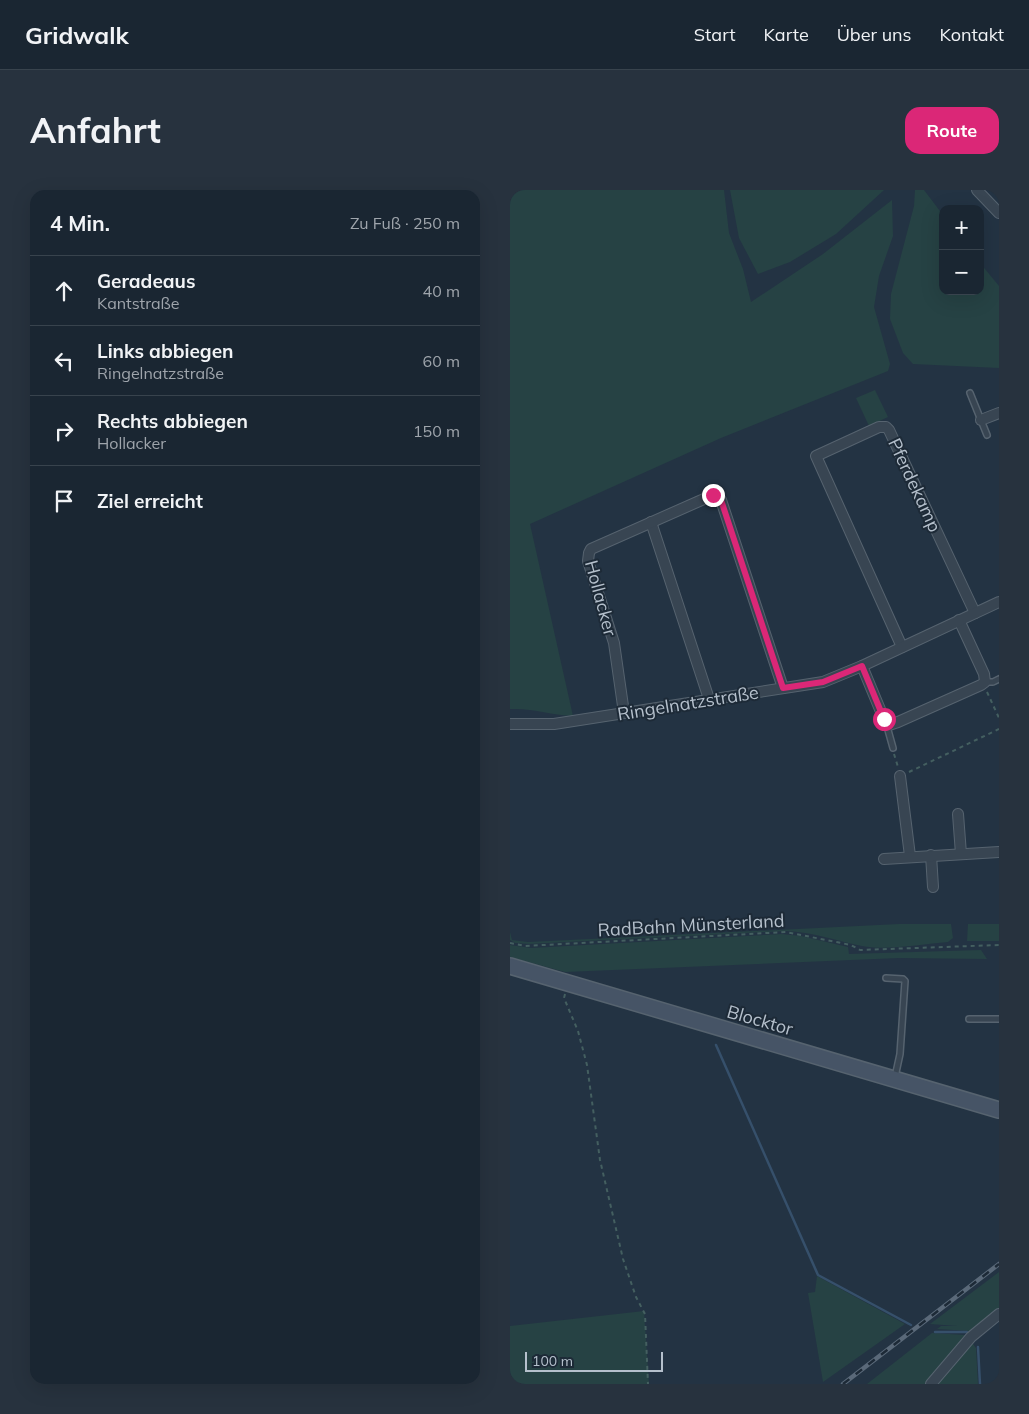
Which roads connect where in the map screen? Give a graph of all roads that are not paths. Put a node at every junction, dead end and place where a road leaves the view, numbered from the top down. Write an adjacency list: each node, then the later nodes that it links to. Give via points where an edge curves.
1 (977, 190): 2 (street)
2 (999, 213)
3 (970, 394): 5 (lane)
4 (999, 413): 5 (street)
5 (981, 420): 6 (lane)
6 (987, 435)
7 (651, 522): 15 (street, Hollacker, via 713,495 718,496); 16 (street); 17 (street, Hollacker, via 592,549 588,555 614,642)
8 (999, 602): 9 (street, Ringelnatzstraße)
9 (974, 613): 10 (street, Ringelnatzstraße); 11 (street, Pferdekamp, via 886,427 879,427 816,456)
10 (959, 620): 11 (street, Ringelnatzstraße); 14 (street)
11 (902, 647): 12 (street, Ringelnatzstraße)
12 (862, 666): 15 (street, Ringelnatzstraße, via 823,682); 19 (street)
13 (999, 679): 14 (lane)
14 (985, 682): 19 (street)
15 (783, 688): 16 (street, Ringelnatzstraße)
16 (709, 699): 17 (street, Ringelnatzstraße)
17 (624, 713): 18 (street, Ringelnatzstraße, via 554,724)
18 (510, 724)
19 (889, 724): 20 (lane)
20 (893, 748)
21 (900, 776): 26 (street)
22 (958, 814): 24 (street)
23 (999, 852): 24 (street)
24 (961, 854): 25 (street)
25 (931, 855): 26 (street); 28 (street)
26 (910, 856): 27 (street)
27 (884, 858)
28 (933, 887)
29 (510, 966): 33 (main road, Blocktor)
30 (886, 978): 33 (lane, via 904,981 900,1054)
31 (969, 1019): 32 (lane)
32 (999, 1019)
33 (894, 1080): 34 (main road, Blocktor)
34 (999, 1110)
35 (999, 1314): 36 (street, via 971,1337)
36 (931, 1384)

